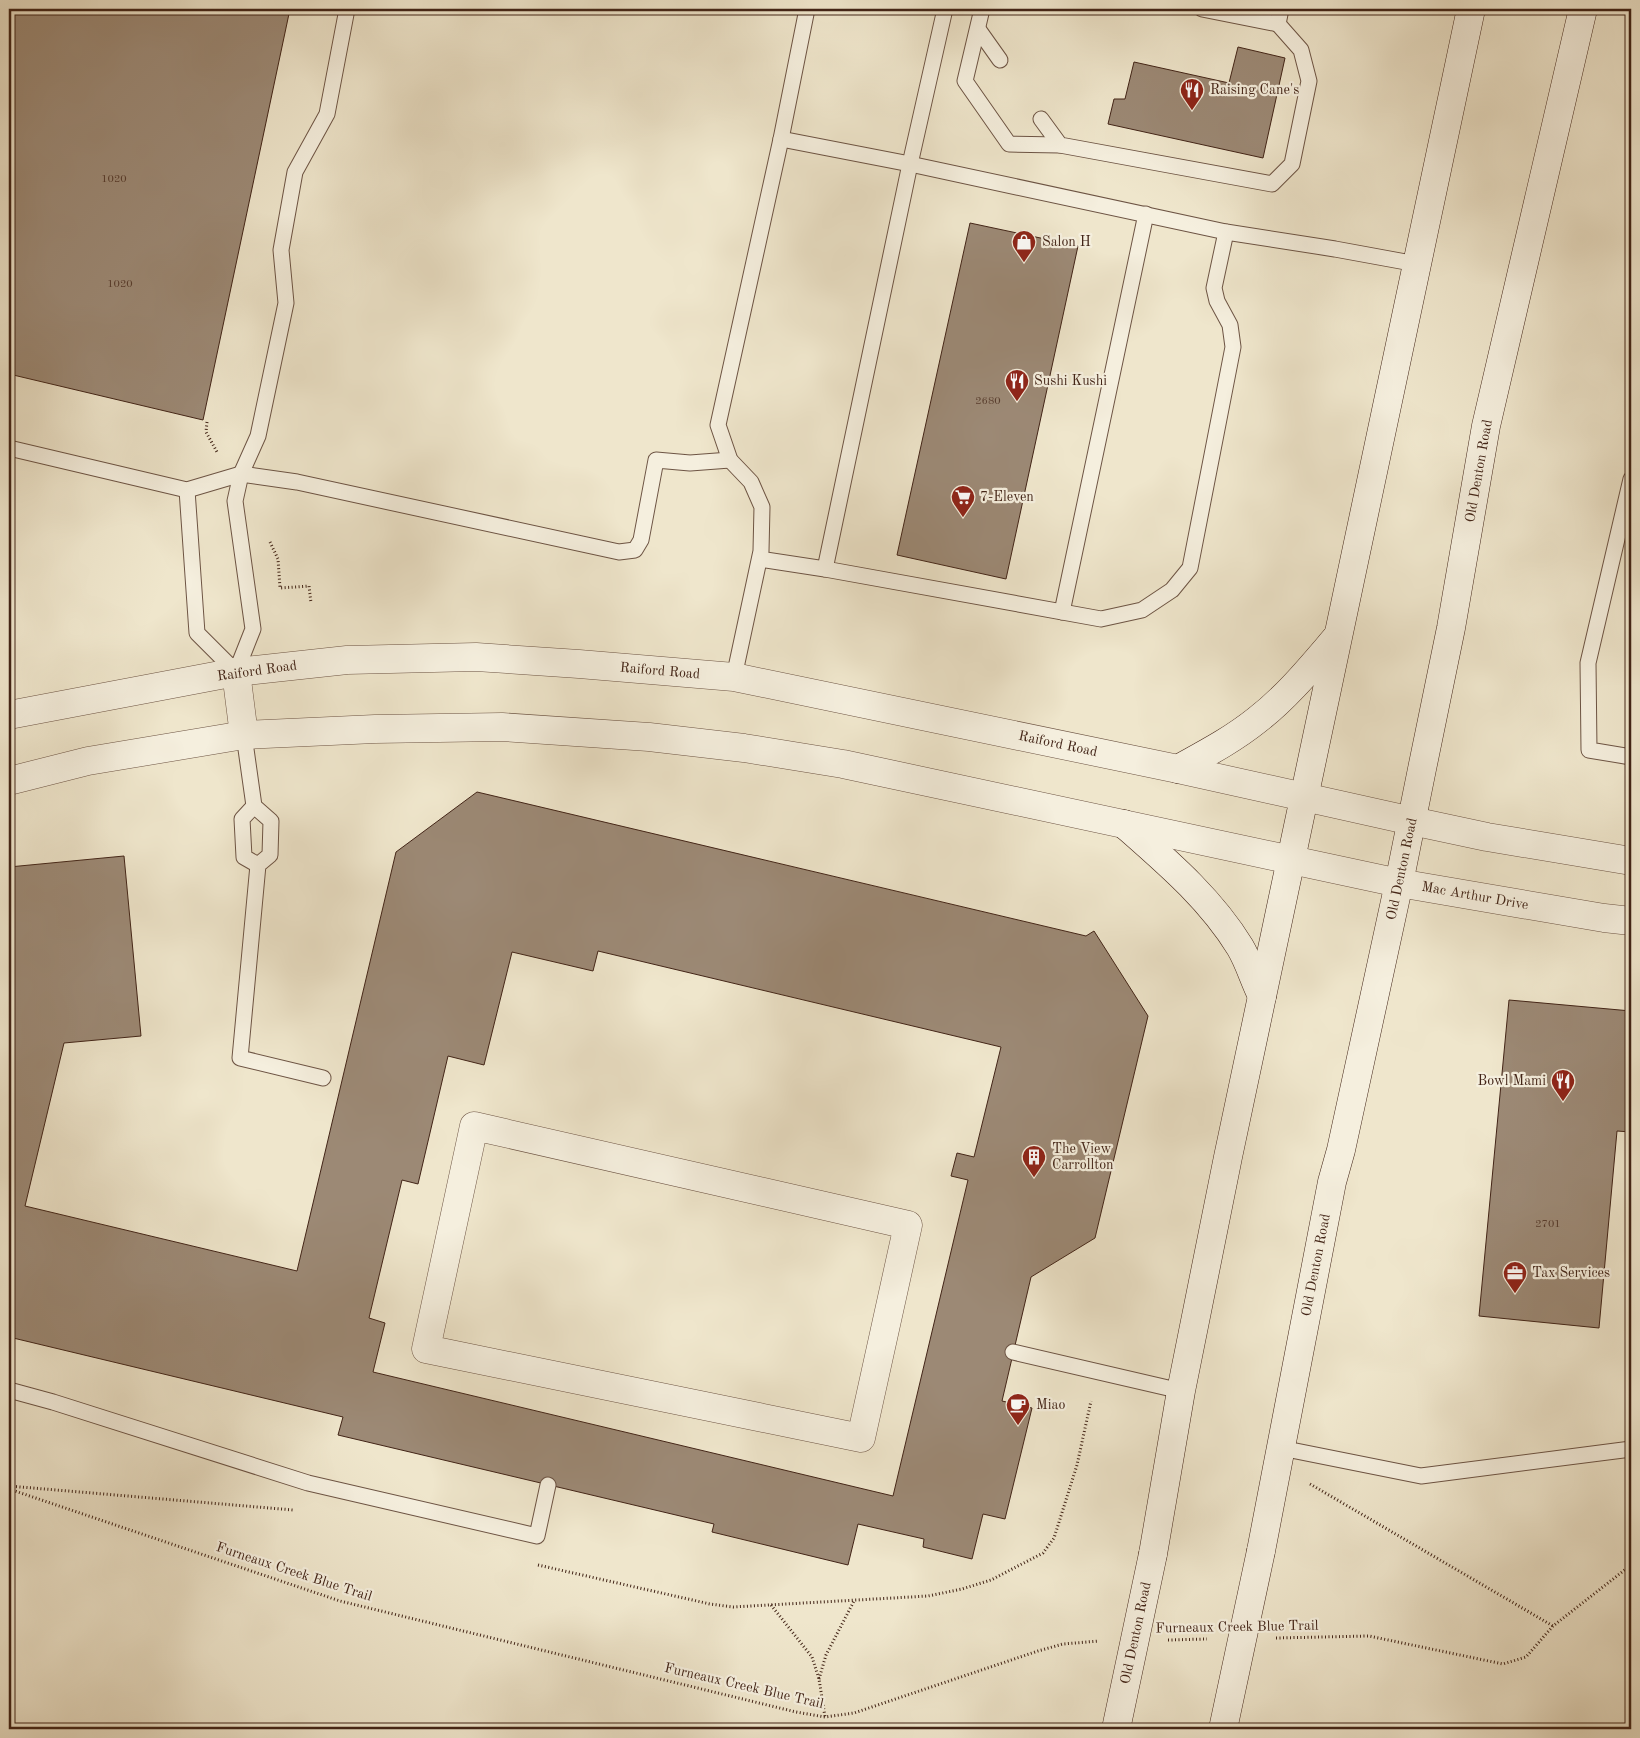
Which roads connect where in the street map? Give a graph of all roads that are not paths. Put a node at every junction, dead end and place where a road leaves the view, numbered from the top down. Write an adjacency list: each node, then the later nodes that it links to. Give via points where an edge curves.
1 (347, 9): 21 (lane, via 326,114 295,172 281,250 286,302 258,436)
2 (807, 9): 13 (lane)
3 (945, 9): 15 (lane)
4 (982, 9): 10 (lane)
5 (1202, 9): 9 (lane)
6 (1282, 9): 9 (lane)
7 (1471, 9): 18 (street, Old Denton Road)
8 (1583, 9): 37 (street, Old Denton Road, via 1486,426 1451,628)
9 (1278, 24): 14 (lane, via 1301,50 1309,81 1292,164 1272,184)
10 (978, 29): 11 (lane); 14 (lane, via 965,81 1009,144)
11 (1000, 60)
12 (1041, 119): 14 (lane)
13 (781, 139): 15 (lane); 20 (lane, via 718,425)
14 (1060, 146)
15 (910, 164): 16 (lane); 25 (lane)
16 (1146, 214): 17 (lane); 26 (lane)
17 (1226, 232): 18 (lane); 26 (lane, via 1214,288 1230,325 1233,347 1190,568 1172,590 1142,610 1101,620)
18 (1417, 264): 27 (street, Old Denton Road)
19 (9, 448): 23 (lane)
20 (730, 460): 21 (lane, via 690,463 656,460 641,540 635,550 619,552 297,482); 24 (lane, via 751,482 762,507)
21 (241, 474): 23 (lane); 28 (lane, via 235,501 253,629)
22 (1631, 479): 32 (lane, via 1588,663 1589,750)
23 (187, 490): 28 (lane, via 196,633)
24 (760, 558): 25 (lane); 29 (lane)
25 (825, 569): 26 (lane)
26 (1062, 612)
27 (1338, 636): 33 (street, via 1287,694 1258,720 1226,743); 35 (street, Old Denton Road)
28 (236, 672): 29 (street, Raiford Road, via 347,660 476,658); 30 (street, Raiford Road); 31 (street)
29 (734, 677): 33 (street, Raiford Road)
30 (9, 714)
31 (244, 735): 34 (street, via 88,761); 36 (lane); 38 (street, via 502,727 649,737 843,764)
32 (1631, 757)
33 (1178, 769): 35 (street, Raiford Road)
34 (9, 781)
35 (1304, 798): 37 (street); 39 (street, Old Denton Road)
36 (254, 806): 41 (lane, via 242,818 244,857); 41 (lane, via 271,821 270,855)
37 (1412, 821): 40 (street); 42 (street, Old Denton Road)
38 (1124, 824): 39 (street); 44 (street, via 1188,881 1220,920 1240,947)
39 (1291, 860): 42 (street, Mac Arthur Drive); 44 (street, Old Denton Road)
40 (1631, 861)
41 (258, 865): 45 (lane, via 240,1058)
42 (1399, 883): 43 (street, Mac Arthur Drive); 50 (street, Old Denton Road, via 1332,1182)
43 (1631, 921)
44 (1262, 996): 48 (street, Old Denton Road)
45 (323, 1078)
46 (1013, 1352): 48 (lane)
47 (9, 1390): 52 (lane, via 308,1483 537,1536)
48 (1181, 1391): 53 (street, Old Denton Road, bridge, via 1153,1554)
49 (872, 1392): 49 (street, via 908,1225 474,1126 426,1349 861,1438)
50 (1281, 1448): 51 (lane, via 1421,1476); 54 (street, Old Denton Road, bridge)
51 (1631, 1449)
52 (548, 1485)
53 (1116, 1729)
54 (1223, 1729)

